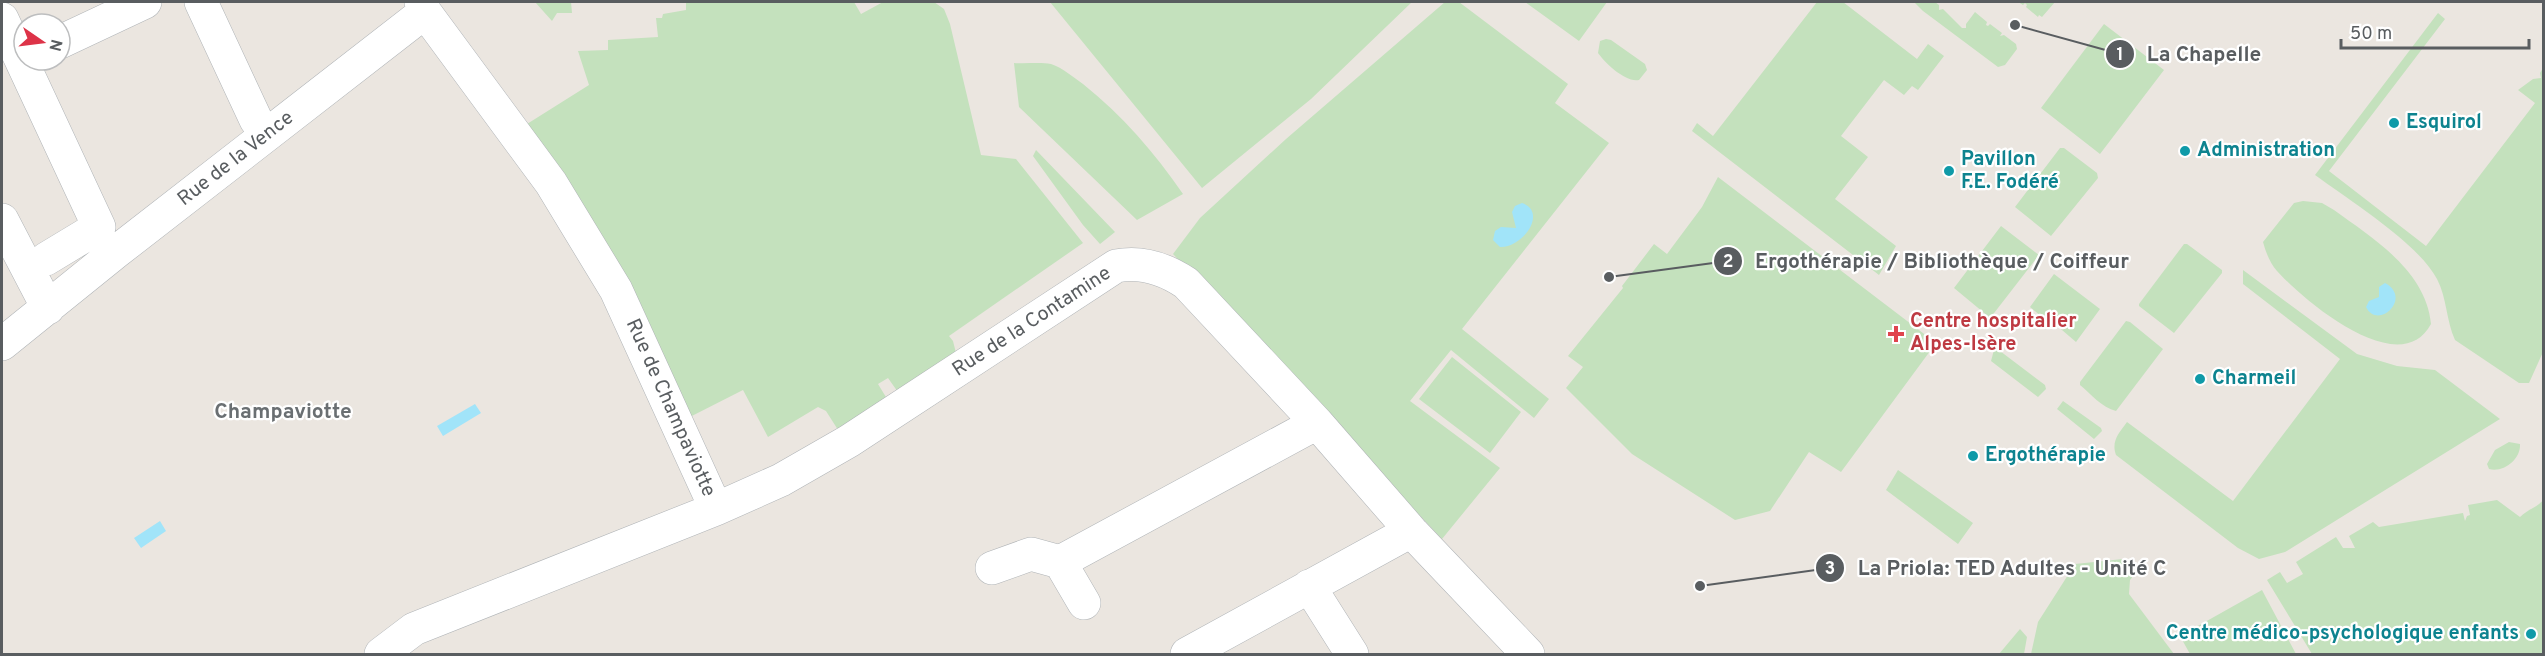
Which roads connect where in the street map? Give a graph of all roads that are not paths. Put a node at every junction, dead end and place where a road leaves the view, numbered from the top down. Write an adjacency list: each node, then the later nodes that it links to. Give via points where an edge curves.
1 (145, 2): 5 (street)
2 (201, 2): 8 (street)
3 (423, 7): 11 (street, Rue de la Vence); 14 (street, Rue de Champaviotte, via 551,183 616,290)
4 (2, 19): 6 (street)
5 (72, 36)
6 (12, 39)
7 (28, 72): 10 (street, via 99,227)
8 (256, 120)
9 (2, 220): 11 (street)
10 (46, 259)
11 (48, 308): 12 (street, Rue de la Vence)
12 (2, 344)
13 (1317, 423): 14 (street, Rue de la Contamine, via 1186,283 1168,271 1131,263 1116,266 849,441 781,480); 15 (street, Rue de la Contamine); 16 (street)
14 (716, 509): 21 (street, Rue de Champaviotte, via 414,629)
15 (1411, 531): 18 (street); 23 (street, Rue de la Contamine)
16 (1060, 562): 17 (street, via 1031,554); 19 (street)
17 (992, 568)
18 (1309, 586): 20 (street); 22 (street)
19 (1084, 603)
20 (1205, 650)
21 (381, 654)
22 (1352, 654)
23 (1528, 654)

